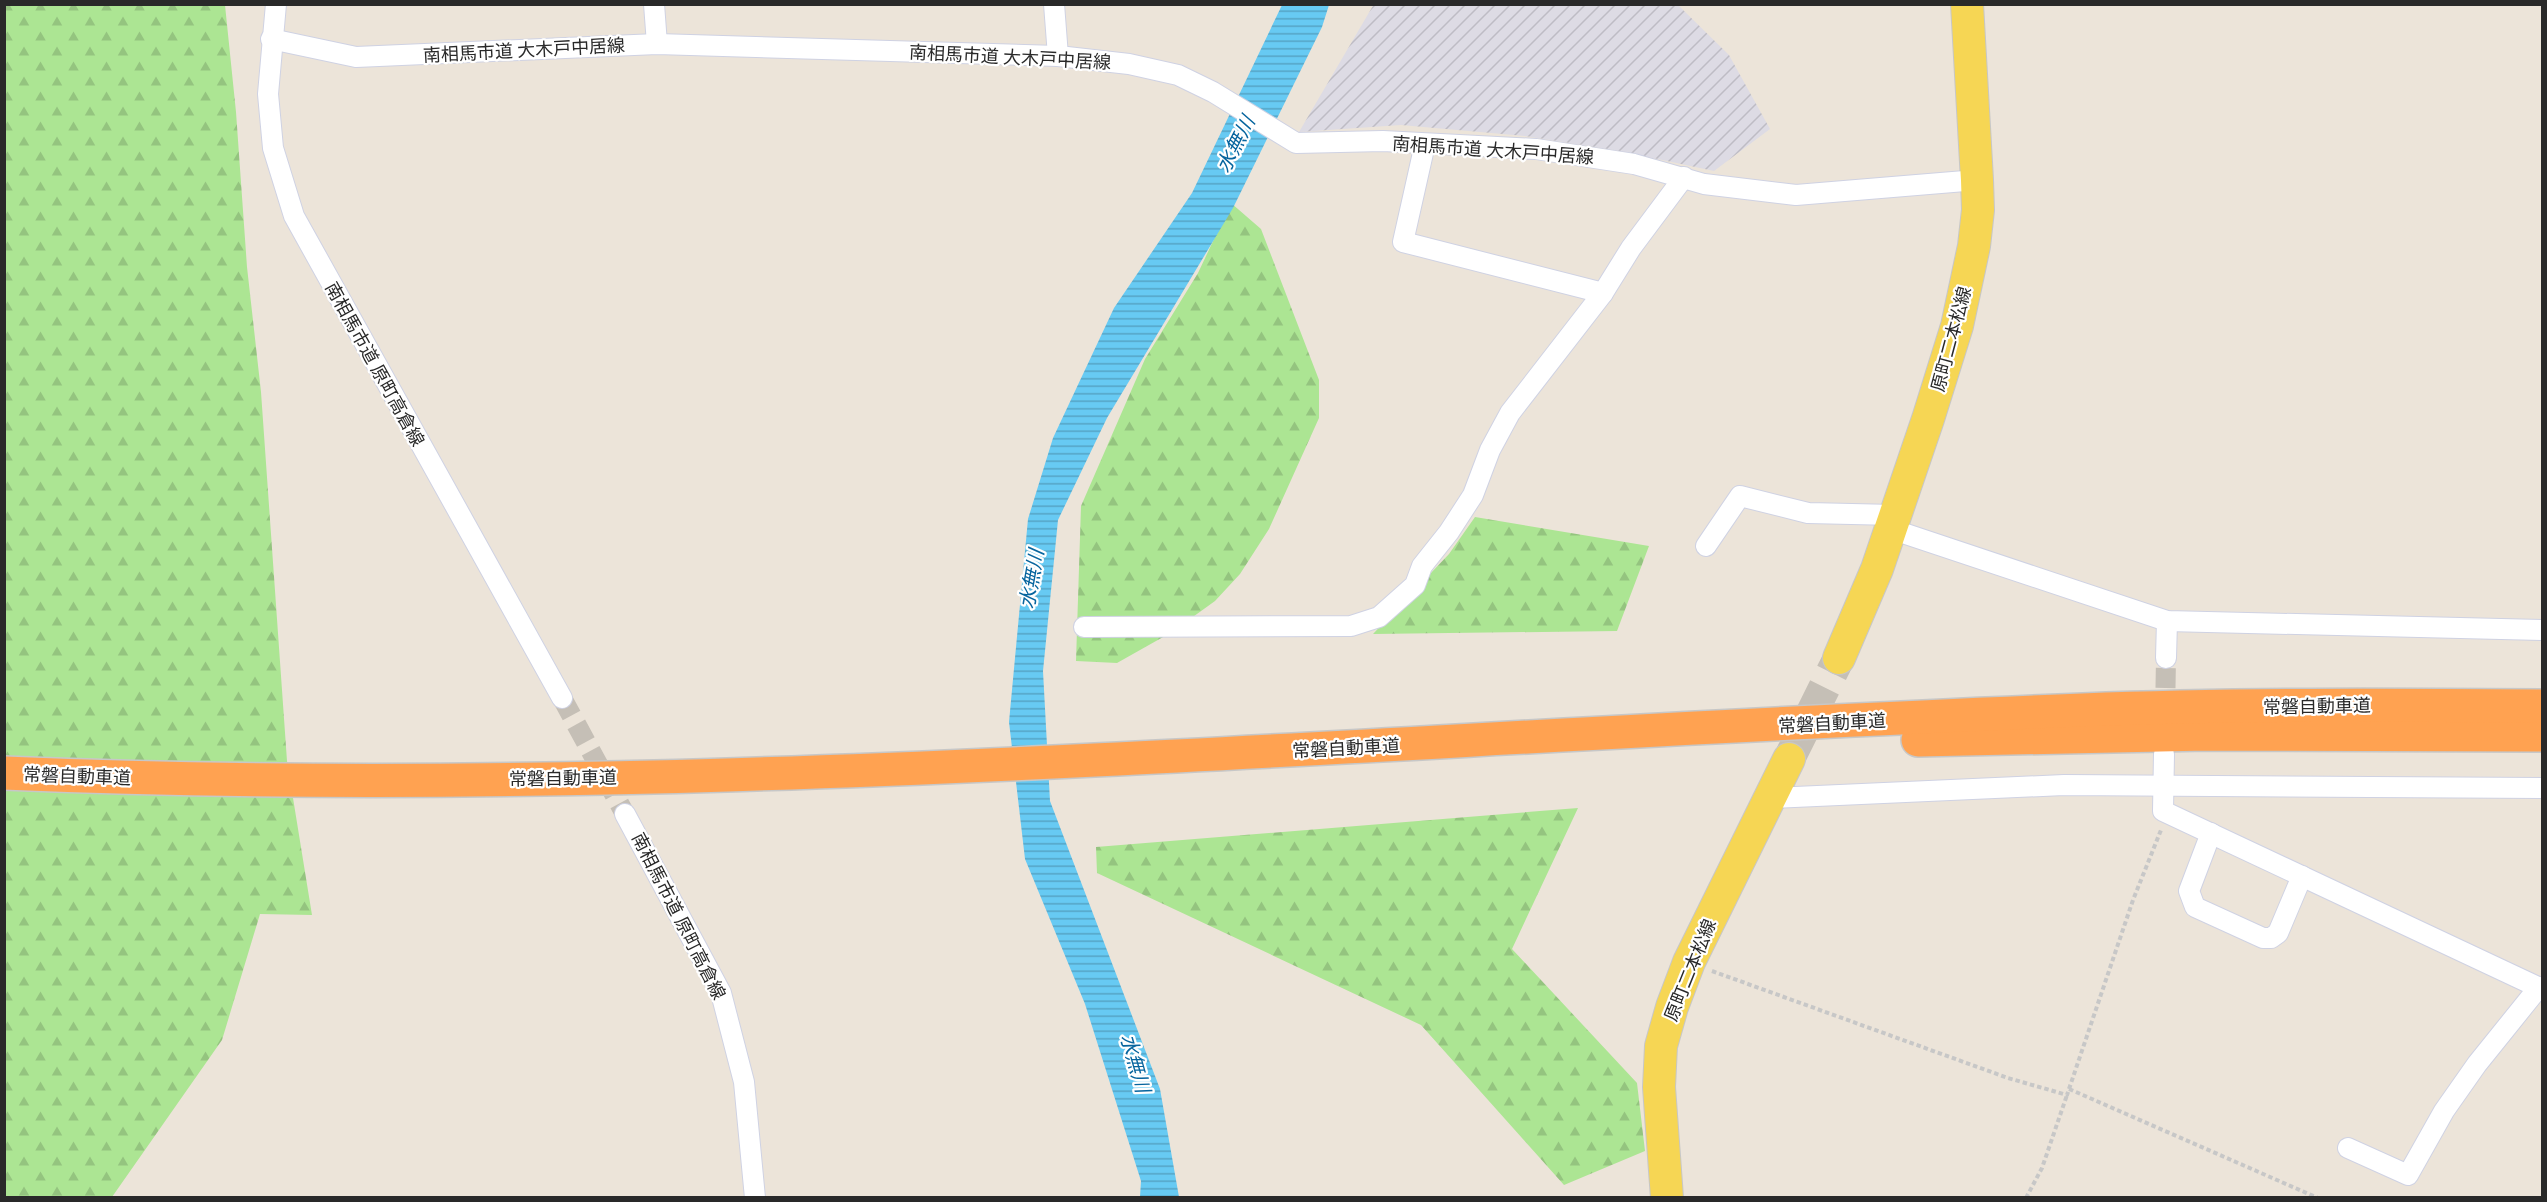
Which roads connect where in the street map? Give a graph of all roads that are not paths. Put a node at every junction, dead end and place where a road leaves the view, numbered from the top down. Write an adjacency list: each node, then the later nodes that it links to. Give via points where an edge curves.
1 (276, 4): 5 (street, 南相馬市道 原町高倉線)
2 (654, 4): 6 (street)
3 (1054, 4): 7 (street)
4 (1967, 4): 10 (main road, 原町二本松線)
5 (271, 39): 6 (street, 南相馬市道 大木戸中居線, via 356,57); 19 (street, 南相馬市道 原町高倉線, via 268,94 273,148 294,216)
6 (657, 44): 7 (street, 南相馬市道 大木戸中居線)
7 (1058, 56): 8 (street, 南相馬市道 大木戸中居線, via 1129,64 1178,75 1296,142)
8 (1425, 144): 9 (street, 南相馬市道 大木戸中居線, via 1585,155); 11 (street, via 1404,242)
9 (1684, 177): 10 (street, 南相馬市道 大木戸中居線, via 1746,191 1796,195); 11 (street)
10 (1977, 180): 12 (main road, 原町二本松線, via 1974,246 1957,326)
11 (1603, 293): 15 (street, via 1510,413 1490,450 1473,495 1422,566 1415,585 1379,617 1350,626)
12 (1893, 522): 13 (street, via 1808,513 1740,496); 14 (street); 17 (main road, 原町二本松線)
13 (1706, 546)
14 (2167, 621): 16 (street); 18 (street)
15 (1084, 627)
16 (2542, 630)
17 (1839, 658)
18 (2166, 658)
19 (562, 698)
20 (2542, 706): 23 (highway, 常磐自動車道, via 2085,710)
21 (2542, 735): 23 (highway, 常磐自動車道, via 2206,734)
22 (2164, 754): 26 (street)
23 (1122, 759): 25 (highway, 常磐自動車道, via 669,776 440,780 238,782)
24 (1789, 759): 28 (main road, 原町二本松線)
25 (4, 773)
26 (2163, 787): 27 (street); 28 (street, via 2064,785); 30 (street, via 2163,811)
27 (2542, 788)
28 (1770, 798): 35 (main road, 原町二本松線, via 1689,962 1661,1046 1659,1088)
29 (626, 814): 34 (street, 南相馬市道 原町高倉線, via 721,993 744,1082)
30 (2211, 833): 31 (street); 31 (street, via 2189,891 2195,908 2271,938 2278,933)
31 (2302, 876): 32 (street)
32 (2541, 988): 33 (street, via 2451,1102 2408,1175)
33 (2348, 1148)
34 (755, 1197)
35 (1667, 1197)

